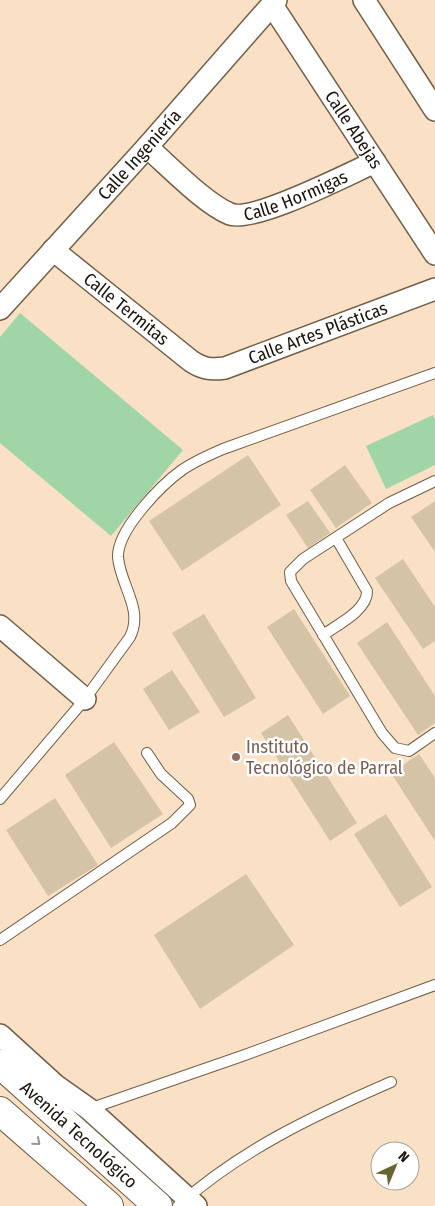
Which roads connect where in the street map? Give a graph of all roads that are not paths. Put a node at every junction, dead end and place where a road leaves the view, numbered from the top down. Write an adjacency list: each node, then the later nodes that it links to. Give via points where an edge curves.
1 (364, 0): 3 (street)
2 (274, 2): 4 (street, Calle Ingeniería); 5 (street, Calle Abejas)
3 (435, 110)
4 (147, 147): 5 (street, Calle Hormigas, via 210,201 232,215 243,216); 6 (street, Calle Ingeniería)
5 (375, 162): 7 (street, Calle Abejas)
6 (53, 250): 9 (street, Calle Ingeniería); 10 (street, Calle Termitas)
7 (435, 254)
8 (435, 289): 10 (street, Calle Artes Plásticas, via 225,368 211,370)
9 (0, 309)
10 (200, 367)
11 (435, 373): 16 (lane, via 200,458 168,482 121,540 118,556 136,626 122,651)
12 (435, 481): 13 (lane, via 388,503)
13 (336, 538): 15 (lane, via 367,590 367,598); 15 (lane, via 303,559 290,572 291,581)
14 (0, 626): 16 (street)
15 (323, 635): 17 (lane, via 394,748 409,751)
16 (85, 699): 19 (lane)
17 (435, 733)
18 (147, 753): 20 (lane, via 190,805 172,823)
19 (0, 799)
20 (0, 940)
21 (435, 985): 25 (lane)
22 (0, 1035): 25 (street, via 55,1085)
23 (0, 1064): 29 (main road, Avenida Tecnológico)
24 (391, 1082): 27 (lane, via 316,1115 260,1145)
25 (89, 1109): 27 (street)
26 (0, 1110): 28 (main road, Avenida Tecnológico, one-way to 28)
27 (187, 1203)
28 (109, 1206)
29 (158, 1206)

